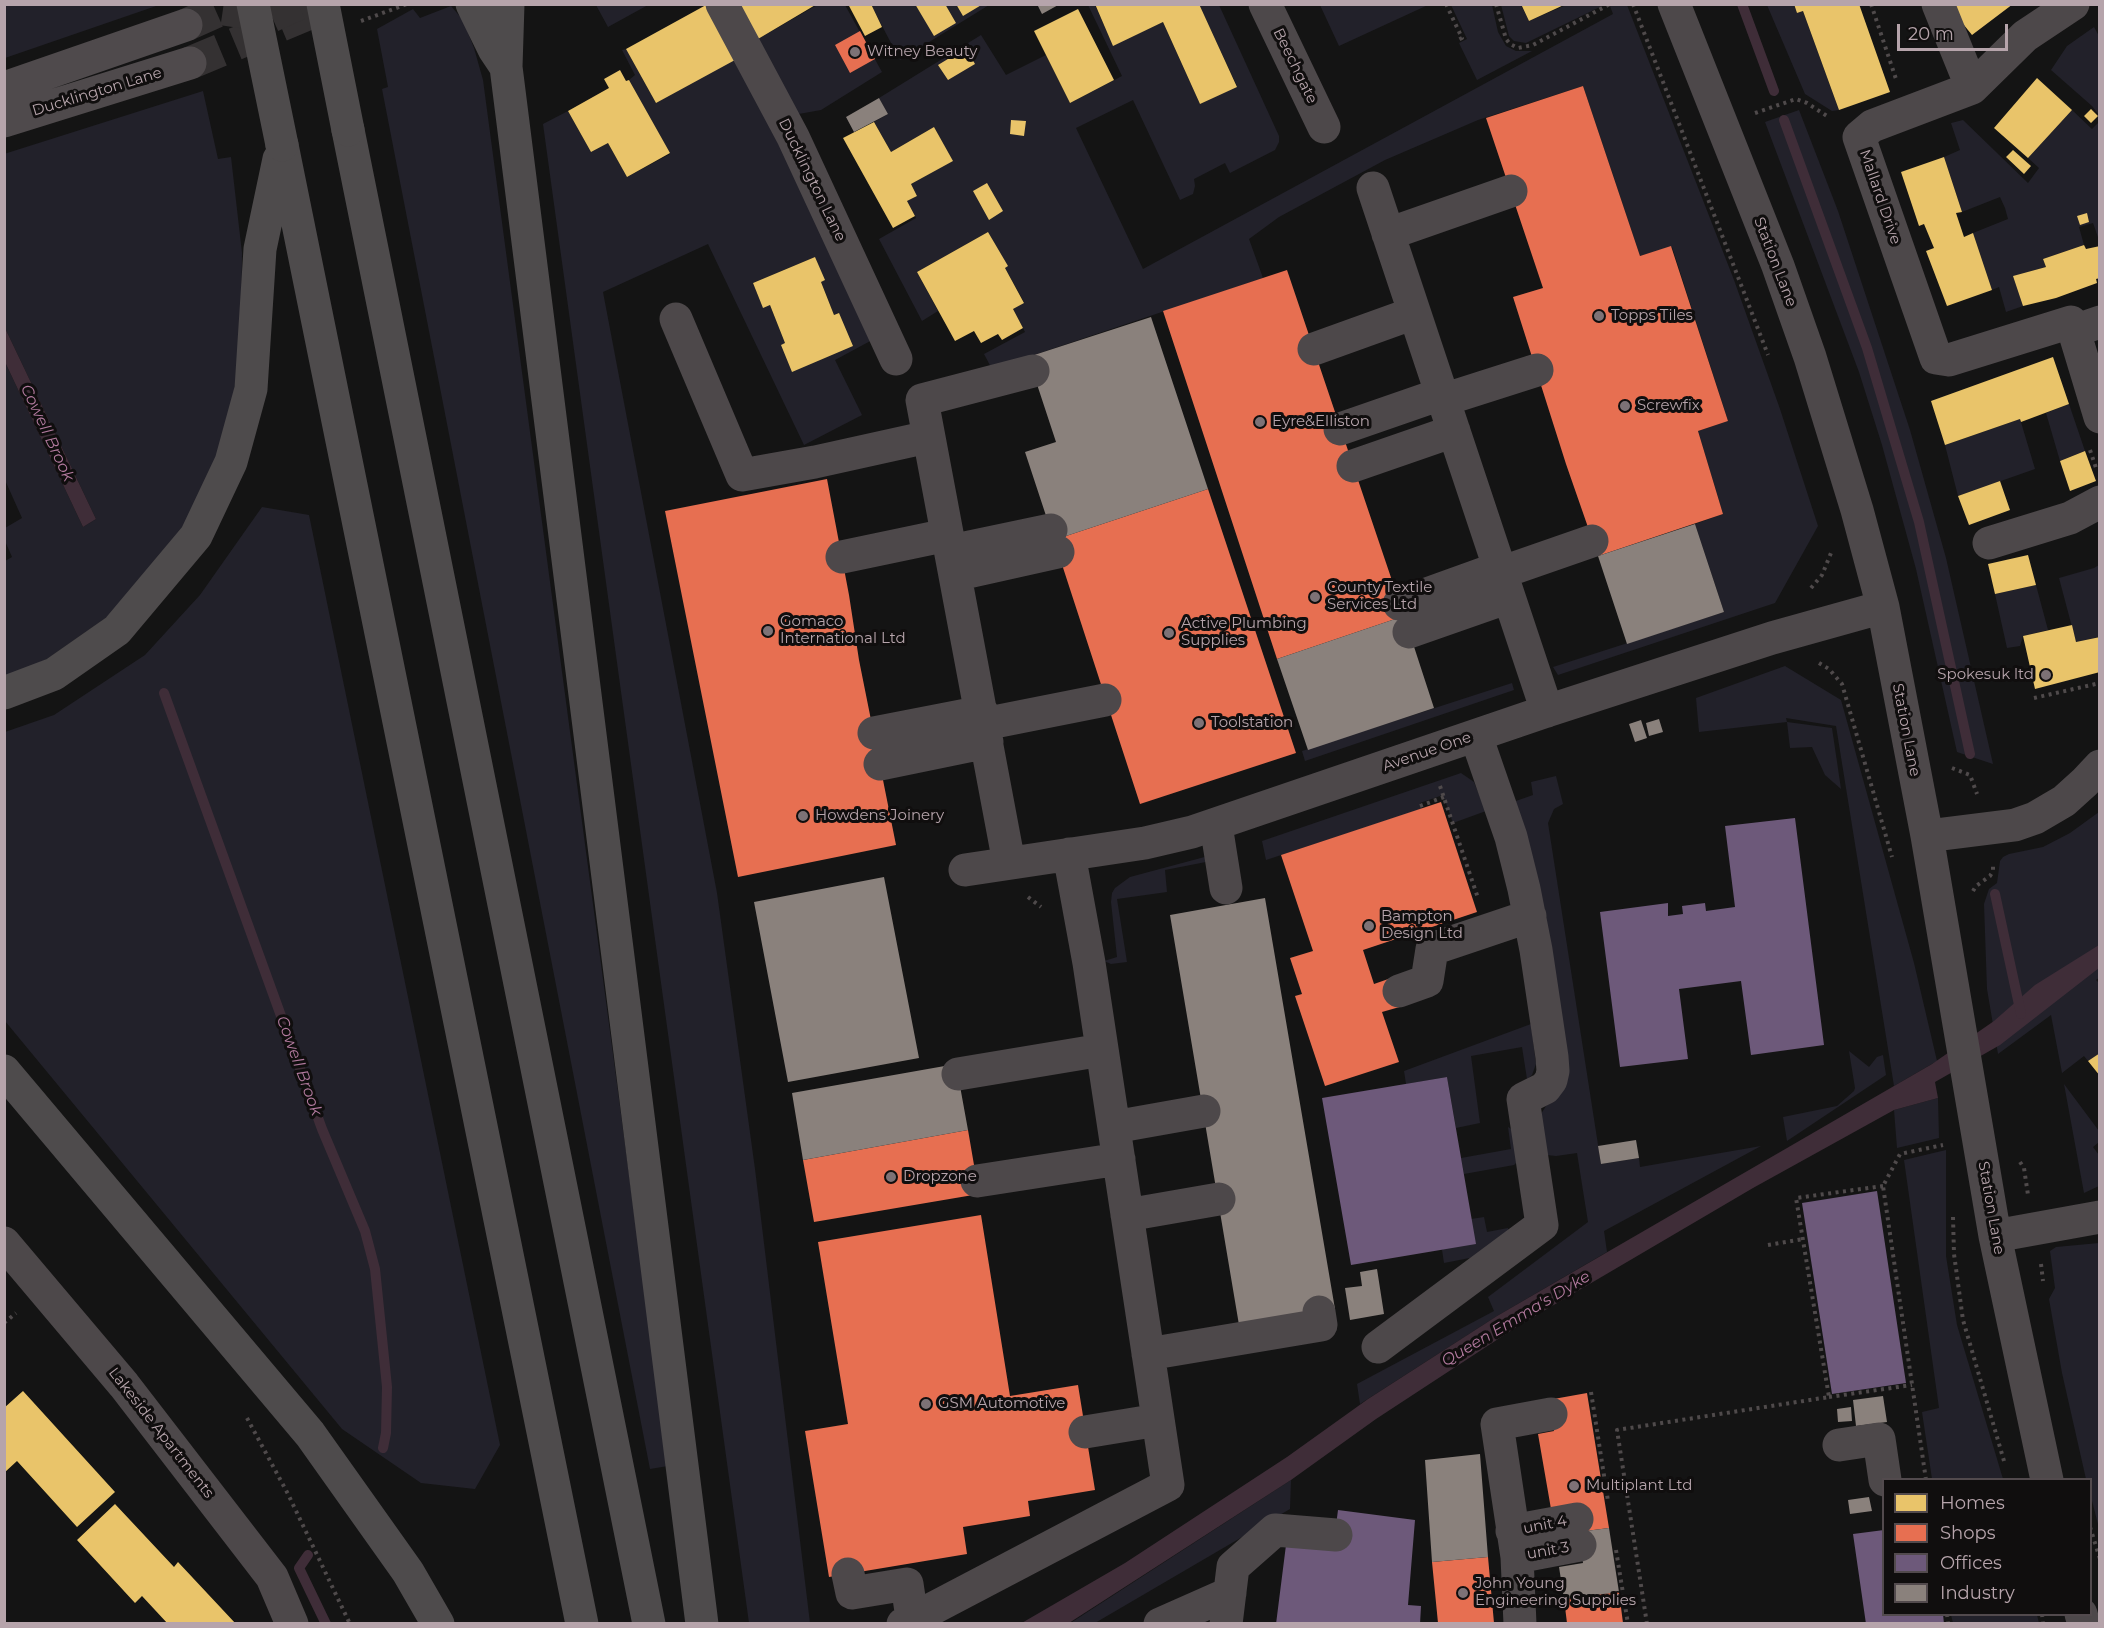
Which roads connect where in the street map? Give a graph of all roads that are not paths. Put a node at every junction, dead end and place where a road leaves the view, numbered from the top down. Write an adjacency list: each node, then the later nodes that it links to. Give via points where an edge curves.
1 (253, 4): 17 (highway, bridge)
2 (323, 4): 87 (highway, bridge)
3 (472, 4): 12 (highway)
4 (508, 4): 12 (highway)
5 (722, 4): 25 (street, Ducklington Lane, via 793,137)
6 (1265, 4): 16 (street, Beechgate)
7 (1674, 4): 41 (street, Station Lane, via 1810,357)
8 (1938, 4): 14 (street)
9 (2073, 4): 14 (street, Mallard Drive, via 2025,36)
10 (186, 25): 13 (main road)
11 (190, 63): 15 (main road, Ducklington Lane)
12 (506, 67): 88 (highway)
13 (4, 88)
14 (1972, 88): 23 (street, Mallard Drive, via 1872,126 1859,137 1933,352 1936,358 1949,360 2071,322)
15 (4, 121)
16 (1324, 127)
17 (282, 145): 43 (highway, via 260,249 251,389 231,462 196,536 117,630 54,674); 86 (highway)
18 (1373, 188): 20 (street)
19 (1511, 191): 20 (street)
20 (1388, 234): 21 (street)
21 (1414, 313): 24 (street); 28 (street)
22 (676, 319): 32 (street, via 742,475)
23 (2087, 326): 29 (street, Mallard Drive)
24 (1314, 349)
25 (896, 359)
26 (1537, 370): 28 (street)
27 (1033, 371): 32 (street, via 922,400)
28 (1442, 397): 30 (street); 31 (street)
29 (2100, 417)
30 (1340, 429)
31 (1454, 430): 33 (street); 40 (street)
32 (928, 437): 38 (street)
33 (1353, 466)
34 (2100, 502): 37 (street, via 2070,518)
35 (1055, 541): 38 (street)
36 (1593, 541): 40 (street)
37 (1989, 543)
38 (951, 554): 39 (street); 46 (street)
39 (842, 556)
40 (1503, 579): 42 (street); 45 (street)
41 (1882, 607): 45 (street, Avenue One); 51 (street, Station Lane)
42 (1404, 618)
43 (4, 693)
44 (1105, 700): 46 (street)
45 (1547, 711): 47 (street, Avenue One)
46 (984, 726): 48 (street); 53 (street)
47 (1476, 736): 50 (street, Avenue One); 56 (street, via 1511,837)
48 (877, 748)
49 (2100, 766): 51 (street, via 2064,801 2035,818 2014,825)
50 (1216, 825): 52 (street, Avenue One, via 1145,843); 55 (street)
51 (1927, 836): 67 (street, Station Lane)
52 (1069, 854): 53 (street, Avenue One); 58 (street)
53 (1010, 863): 54 (street, Avenue One)
54 (965, 870)
55 (1226, 888)
56 (1530, 916): 57 (street, via 1432,949 1427,981); 70 (street, via 1553,1071 1545,1088 1523,1099 1542,1225)
57 (1399, 991)
58 (1102, 1050): 60 (street); 62 (street)
59 (4, 1071): 85 (highway, via 310,1434 408,1572)
60 (958, 1074)
61 (1204, 1111): 62 (street)
62 (1116, 1143): 63 (street); 65 (street)
63 (977, 1181)
64 (1219, 1199): 65 (street)
65 (1127, 1215): 71 (street)
66 (2100, 1217): 67 (street)
67 (1995, 1236): 77 (street, Station Lane)
68 (9, 1248): 84 (street, Lakeside Apartments, via 124,1384 272,1577)
69 (1319, 1312): 71 (street, via 1321,1325)
70 (1378, 1347)
71 (1148, 1354): 73 (street)
72 (1551, 1414): 80 (street, via 1497,1424)
73 (1158, 1420): 74 (street); 83 (street, via 1168,1485)
74 (1085, 1432)
75 (1839, 1445): 76 (street, via 1879,1439)
76 (1885, 1478)
77 (2047, 1478)
78 (1579, 1532): 80 (street, unit 3)
79 (1336, 1535): 82 (street, via 1275,1530)
80 (1515, 1544): 90 (street)
81 (848, 1574): 83 (street, via 852,1593 907,1584)
82 (1230, 1594): 89 (street)
83 (907, 1621)
84 (292, 1623)
85 (438, 1623)
86 (582, 1623)
87 (649, 1623)
88 (702, 1623)
89 (1160, 1623)
90 (1520, 1623)

